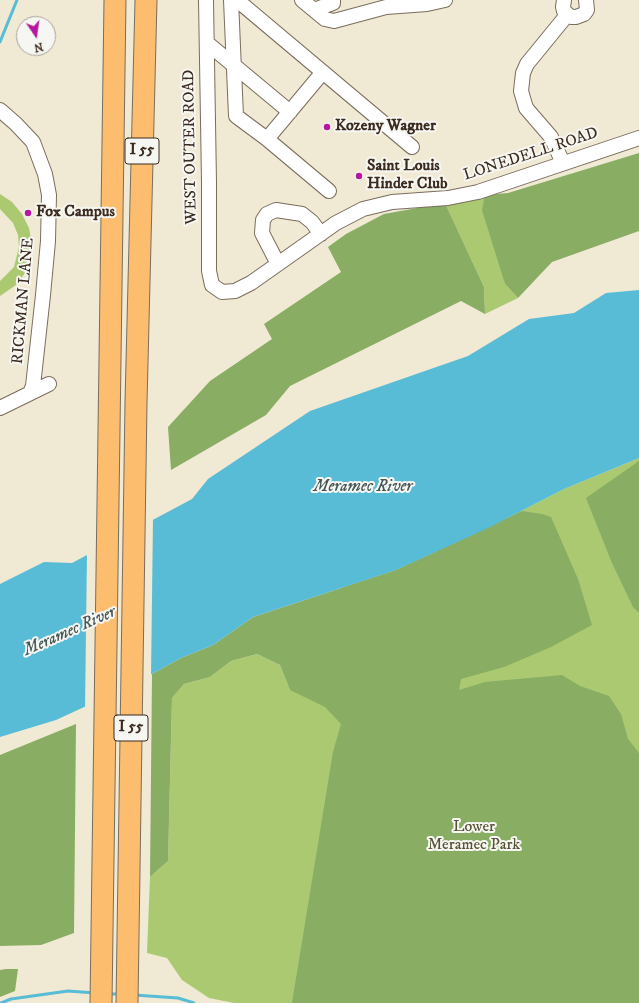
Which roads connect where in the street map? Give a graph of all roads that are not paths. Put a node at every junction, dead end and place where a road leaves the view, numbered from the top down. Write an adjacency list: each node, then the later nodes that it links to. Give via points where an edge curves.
1 (115, 0): 30 (highway, I 55)
2 (146, 0): 31 (highway, I 55, via 135,453)
3 (206, 0): 14 (street, WEST OUTER ROAD)
4 (231, 0): 15 (street)
5 (237, 0): 16 (street)
6 (302, 0): 12 (street)
7 (333, 0): 12 (street, via 333,3)
8 (445, 0): 11 (street, via 426,4)
9 (564, 0): 13 (street, via 563,7)
10 (586, 0): 13 (street, via 588,5 584,14 576,17)
11 (386, 3): 12 (street, via 334,21 325,19)
12 (314, 10)
13 (567, 15): 22 (street, via 527,64 521,86 522,100 526,108 551,137)
14 (207, 43): 15 (street); 26 (street, WEST OUTER ROAD, via 209,272 211,282)
15 (234, 66): 18 (street); 20 (street, via 236,116)
16 (323, 72): 18 (street); 21 (street)
17 (0, 110): 28 (street, RICKMAN LANE, via 33,142 46,174 48,202 43,295 33,386)
18 (290, 112): 20 (street)
19 (639, 138): 22 (street, LONEDELL ROAD)
20 (267, 139): 23 (street)
21 (412, 147)
22 (563, 163): 24 (street, LONEDELL ROAD, via 463,195 392,202 368,208 344,218)
23 (329, 191)
24 (321, 234): 25 (street, LONEDELL ROAD); 25 (street, via 302,214 276,210 267,214 263,220 262,233)
25 (278, 264): 26 (street, LONEDELL ROAD, via 240,289 226,293)
26 (218, 291)
27 (49, 384): 28 (street)
28 (30, 393): 29 (street)
29 (0, 408)
30 (101, 1003)
31 (127, 1003)

